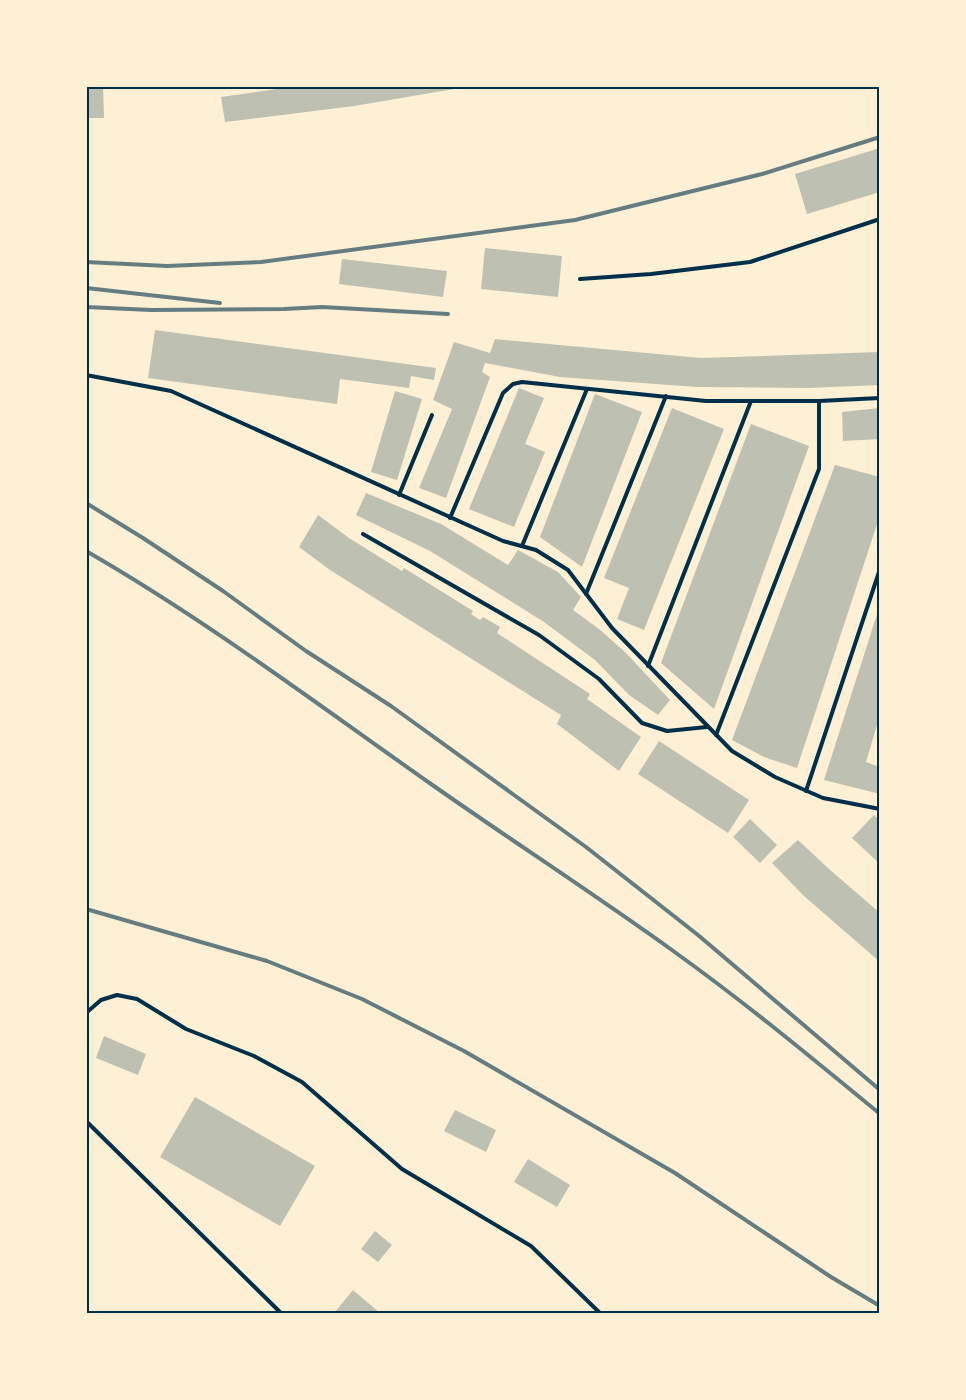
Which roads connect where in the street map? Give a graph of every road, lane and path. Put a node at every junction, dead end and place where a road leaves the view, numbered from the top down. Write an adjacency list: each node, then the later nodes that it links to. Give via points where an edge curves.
1 (880, 219): 2 (lane, via 750,262)
2 (580, 279)
3 (86, 375): 10 (lane, via 171,392)
4 (587, 388): 5 (lane); 11 (lane, via 522,382 513,384 503,393); 13 (lane)
5 (666, 396): 7 (lane, via 706,401); 15 (lane)
6 (880, 398): 8 (lane)
7 (751, 400): 8 (lane); 16 (lane)
8 (819, 401): 18 (lane, via 819,469)
9 (432, 415): 10 (lane)
10 (399, 495): 11 (lane)
11 (450, 518): 13 (lane)
12 (363, 534): 17 (lane, via 539,635 598,679 642,723 666,731)
13 (522, 546): 15 (lane, via 536,550 568,570)
14 (880, 569): 19 (lane)
15 (586, 594): 16 (lane)
16 (648, 666): 17 (lane)
17 (707, 726): 18 (lane)
18 (716, 735): 19 (lane, via 732,751 775,777)
19 (806, 790): 20 (lane, via 823,798)
20 (880, 809)
21 (86, 1013): 24 (lane, via 101,1000 117,995 137,999 186,1029 254,1056 302,1082 402,1169 532,1246)
22 (86, 1121): 23 (lane)
23 (282, 1314)
24 (602, 1314)

